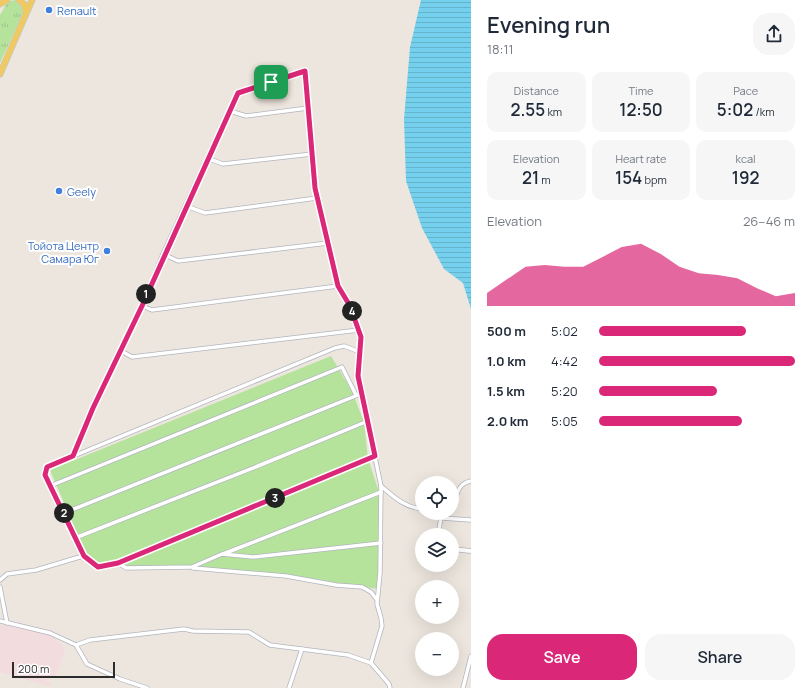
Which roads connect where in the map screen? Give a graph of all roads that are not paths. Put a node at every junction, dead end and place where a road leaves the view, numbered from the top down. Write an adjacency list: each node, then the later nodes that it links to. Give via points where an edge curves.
1 (2, 0): 5 (main road)
2 (7, 0): 5 (main road)
3 (19, 0): 6 (main road, via 24,4)
4 (32, 0): 6 (main road)
5 (0, 4)
6 (26, 15): 7 (main road)
7 (0, 74)
8 (308, 108): 9 (street, via 246,116); 9 (street, via 305,71 238,93); 10 (street)
9 (230, 110): 11 (street)
10 (312, 154): 11 (street, via 223,164); 12 (street)
11 (207, 158): 13 (street)
12 (317, 198): 13 (street, via 205,213); 14 (street)
13 (186, 206): 15 (street)
14 (328, 243): 15 (street, via 178,261); 16 (street)
15 (163, 254): 17 (street)
16 (338, 286): 17 (street, via 152,310); 18 (street, via 350,306)
17 (142, 306): 19 (street)
18 (359, 330): 19 (street, via 132,357); 20 (street)
19 (121, 351): 24 (street)
20 (360, 352): 21 (street, via 358,368); 24 (street, via 348,347 339,347)
21 (362, 393): 22 (street); 23 (street)
22 (356, 395): 27 (street, via 342,367); 32 (street)
23 (368, 421): 25 (street); 35 (street)
24 (73, 456): 27 (street, via 47,467 45,475)
25 (375, 456): 28 (street); 41 (street)
26 (471, 482): 29 (street, via 462,484)
27 (50, 486): 32 (street)
28 (381, 486): 30 (street); 31 (street, via 401,503)
29 (459, 489)
30 (381, 492): 36 (street); 39 (street)
31 (415, 508)
32 (64, 513): 35 (street)
33 (459, 519): 34 (street)
34 (471, 520)
35 (75, 538): 40 (street)
36 (381, 543): 39 (street, via 253,557); 45 (street)
37 (459, 550): 38 (street)
38 (471, 551)
39 (222, 554): 42 (street)
40 (84, 556): 41 (street, via 98,567); 43 (street, via 36,570 5,575)
41 (118, 563): 42 (street, via 126,568)
42 (192, 567): 45 (street, via 286,576 362,587 372,592)
43 (0, 580)
44 (0, 587): 47 (street)
45 (377, 600): 51 (street, via 382,626)
46 (0, 621): 47 (street)
47 (7, 623): 48 (street, via 50,633)
48 (76, 645): 49 (street, via 90,640 184,629 249,632 270,645); 52 (street, via 87,664)
49 (302, 649): 51 (street, via 348,655); 53 (street)
50 (471, 656): 55 (street)
51 (371, 663): 54 (street)
52 (147, 688)
53 (289, 688)
54 (390, 688)
55 (463, 688)

